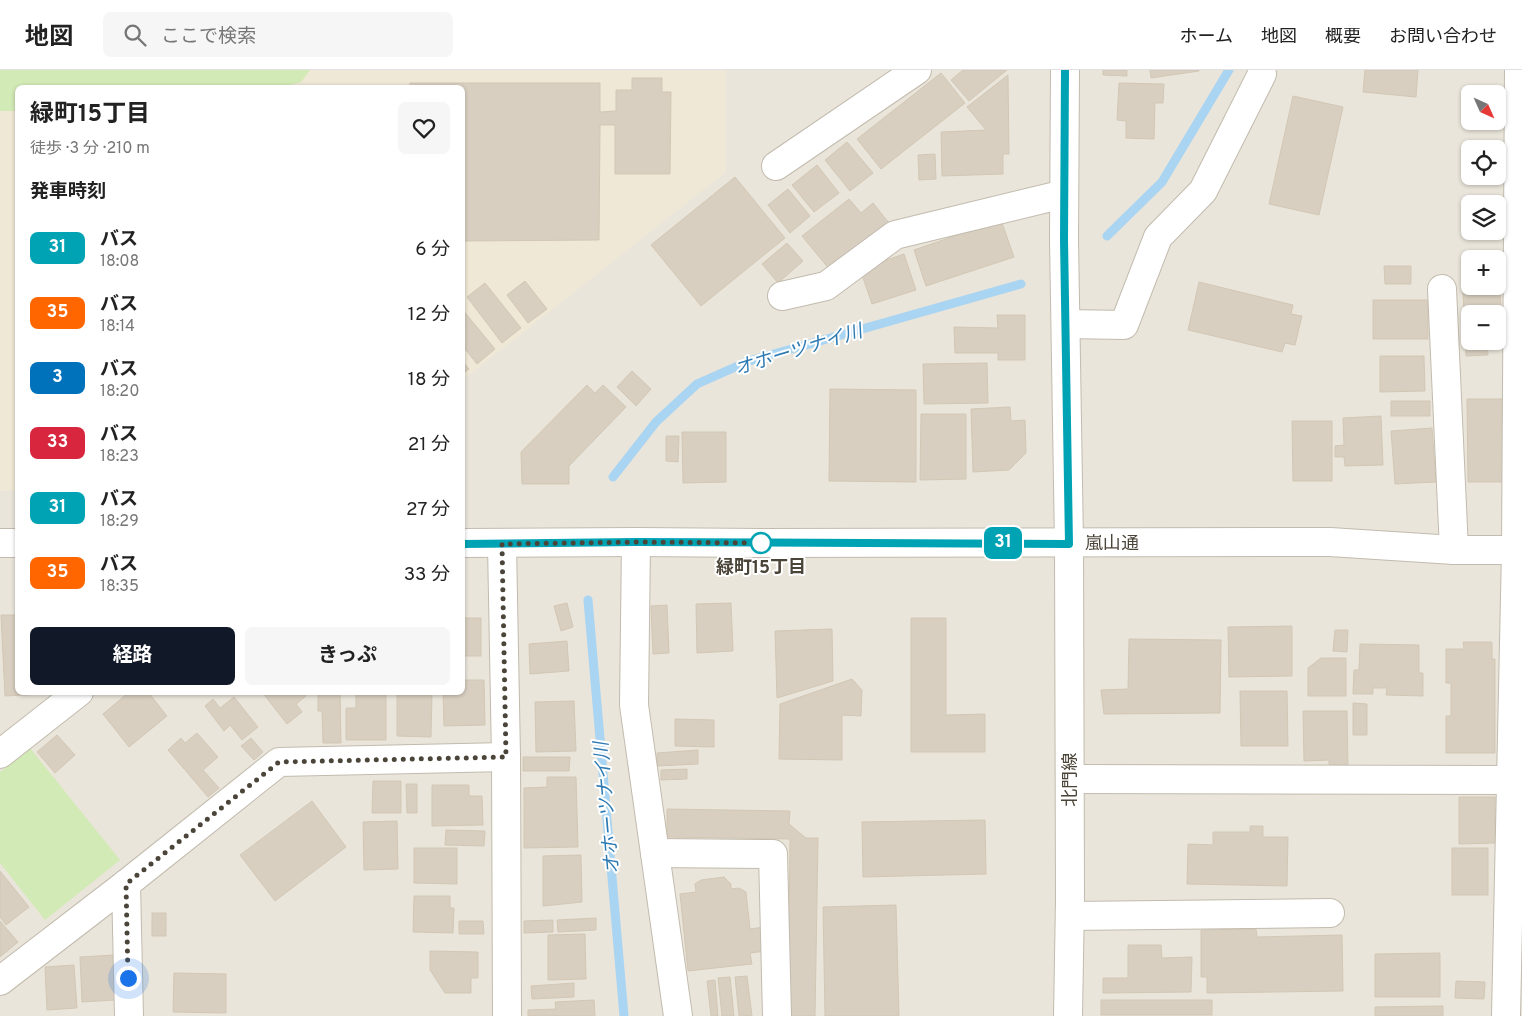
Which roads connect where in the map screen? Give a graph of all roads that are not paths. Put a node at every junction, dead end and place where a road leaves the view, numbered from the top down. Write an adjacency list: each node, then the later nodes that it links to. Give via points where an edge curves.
1 (917, 70): 5 (street)
2 (1065, 70): 6 (street, 北門線)
3 (1519, 70): 17 (street)
4 (1262, 74): 9 (street, via 1204,191 1158,237 1124,325)
5 (776, 166)
6 (1064, 194): 8 (street, via 895,235 826,286); 9 (street, 北門線)
7 (1442, 289): 16 (street)
8 (782, 296)
9 (1066, 324): 15 (street, 北門線)
10 (636, 542): 14 (street, 嵐山通); 15 (street, 嵐山通); 23 (street, via 634,705)
11 (0, 543): 12 (street)
12 (15, 543)
13 (465, 544): 14 (street, 嵐山通)
14 (502, 544): 20 (street)
15 (1069, 544): 16 (street, 嵐山通, via 1330,542); 21 (street, 北門線)
16 (1454, 550): 17 (street, 嵐山通)
17 (1519, 550): 22 (street)
18 (75, 695): 19 (street)
19 (0, 754)
20 (506, 757): 24 (street, via 279,762); 29 (street)
21 (1070, 779): 22 (street); 26 (street, 北門線)
22 (1511, 780): 33 (street)
23 (654, 853): 30 (street); 31 (street, via 773,854)
24 (126, 884): 27 (street); 28 (street)
25 (1330, 913): 26 (street)
26 (1070, 916): 32 (street, 北門線)
27 (0, 981)
28 (129, 1016)
29 (507, 1016)
30 (678, 1016)
31 (777, 1016)
32 (1068, 1016)
33 (1506, 1016)

